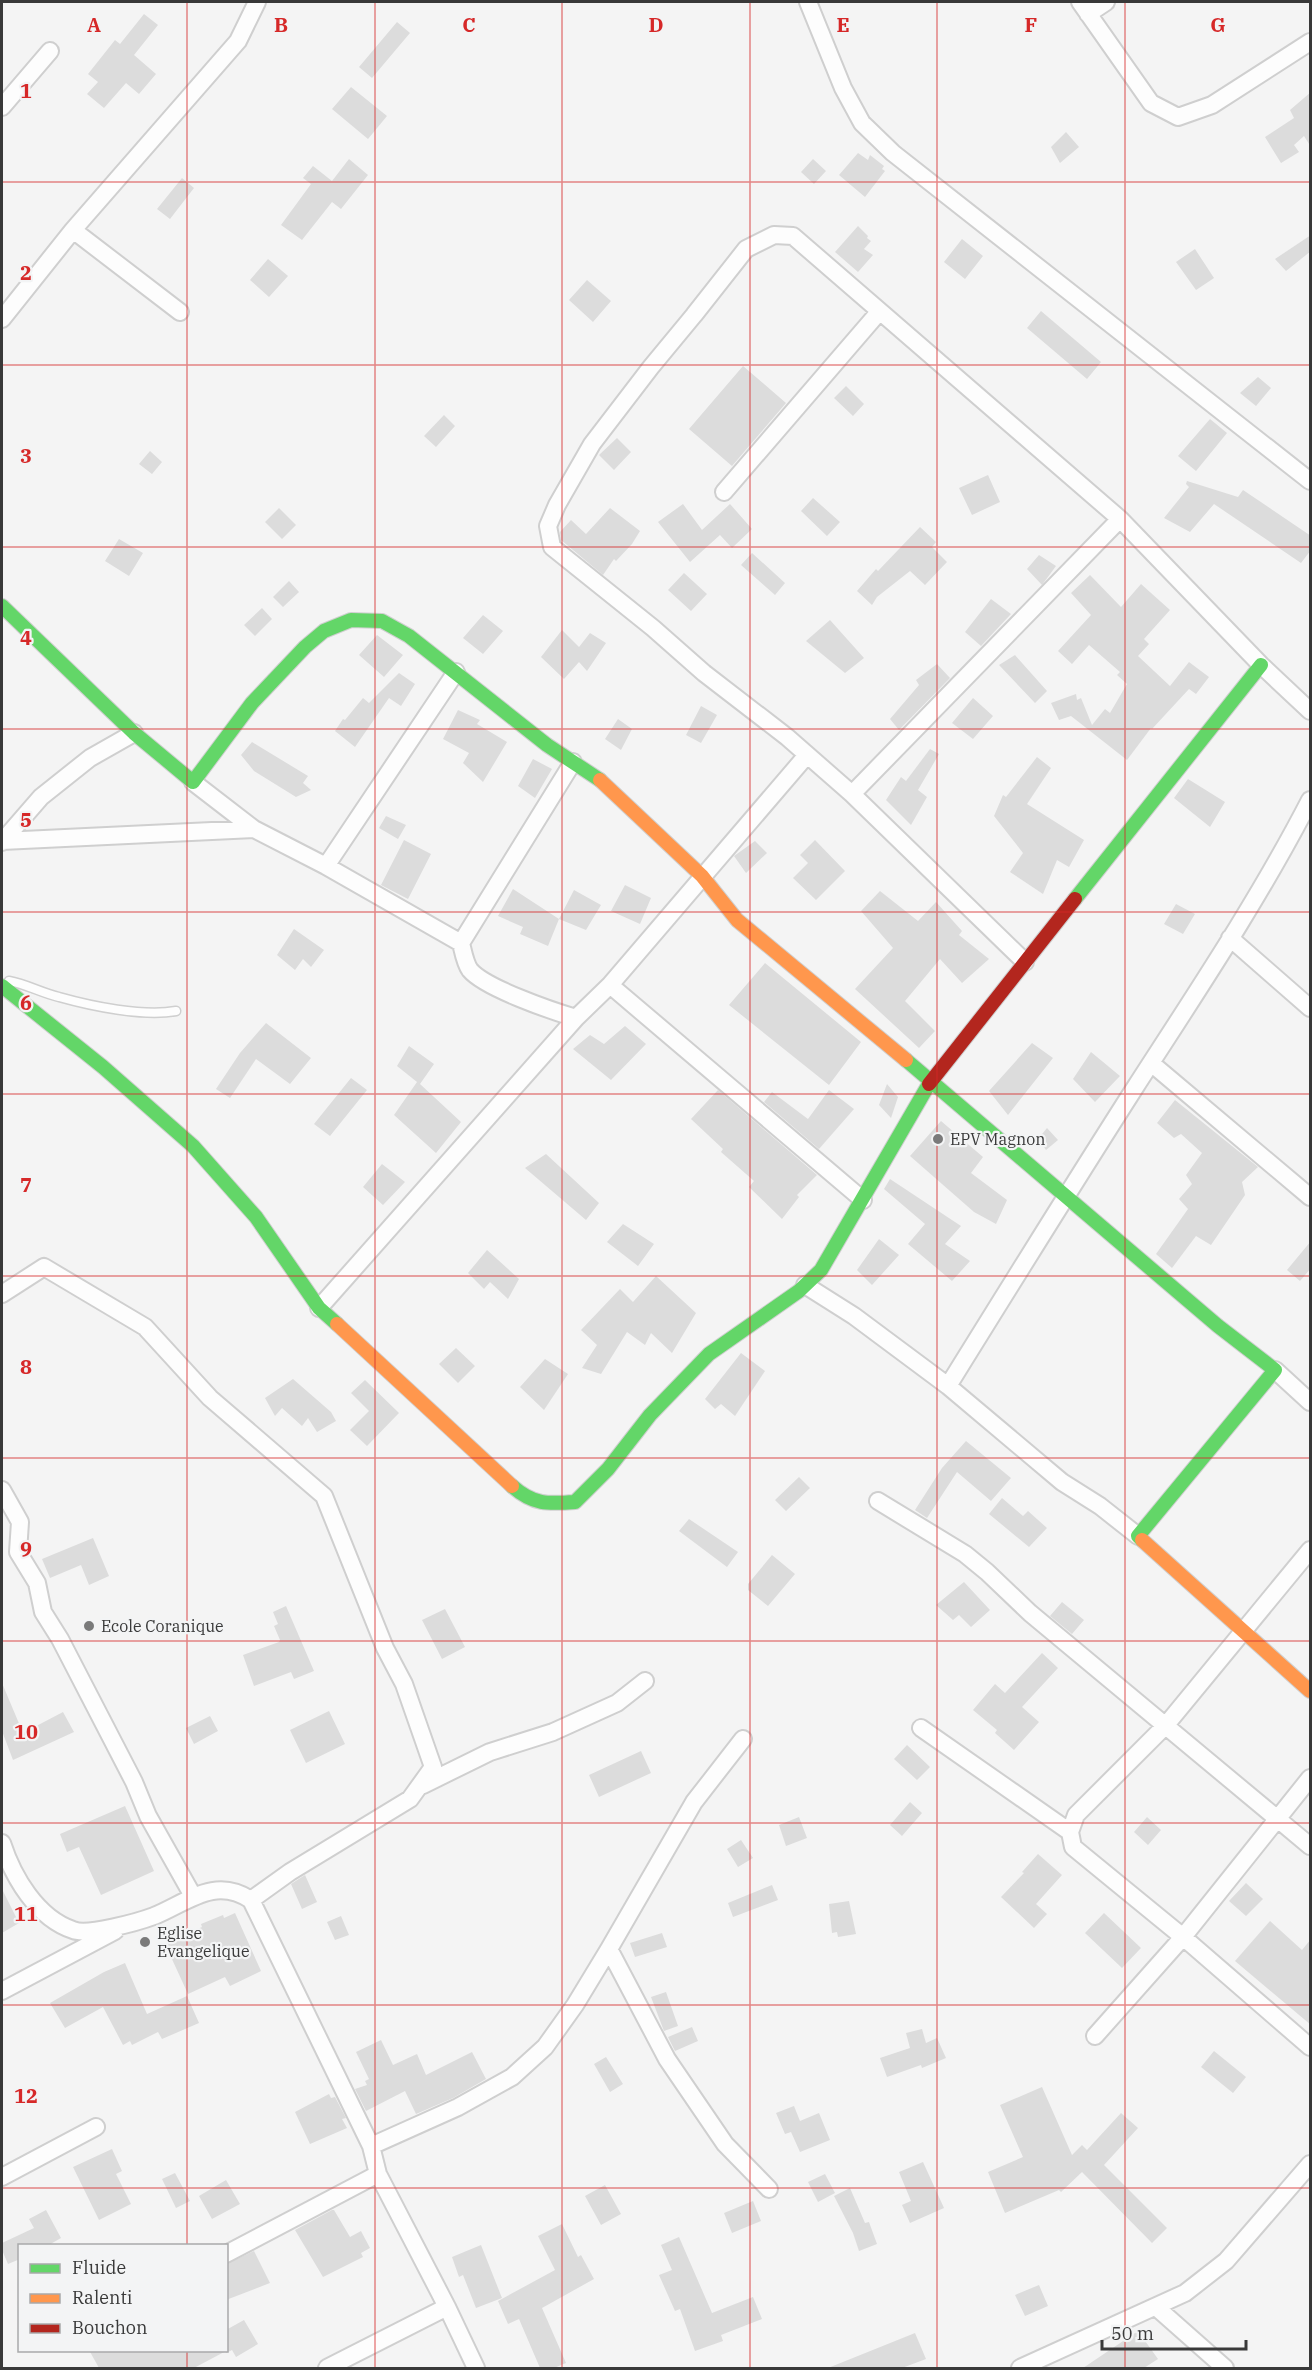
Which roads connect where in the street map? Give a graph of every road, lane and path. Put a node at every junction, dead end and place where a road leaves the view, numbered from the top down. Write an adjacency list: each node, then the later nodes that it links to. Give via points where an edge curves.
1 (257, 2): 8 (street, via 238,41)
2 (808, 2): 12 (street, via 843,88 862,123 885,145)
3 (1106, 2): 4 (street)
4 (1084, 8): 5 (street, via 1152,103 1178,117 1212,105)
5 (1311, 42)
6 (50, 51): 7 (street)
7 (2, 107)
8 (73, 230): 9 (street); 11 (street)
9 (180, 312)
10 (879, 312): 13 (street); 14 (street); 20 (street, via 794,236 774,235 746,249 592,444 548,526 552,547)
11 (2, 319)
12 (1311, 481)
13 (724, 492)
14 (1120, 519): 16 (street); 23 (street)
15 (2, 606): 19 (street)
16 (1261, 665): 18 (street); 31 (street)
17 (456, 672): 21 (street); 22 (street, via 382,621 351,620 324,631 252,703); 27 (street)
18 (1311, 711)
19 (134, 733): 22 (street); 26 (street, via 90,758 41,797)
20 (807, 755): 23 (street); 28 (street)
21 (573, 762): 28 (street, via 599,779); 30 (street)
22 (193, 782): 25 (street)
23 (852, 794): 31 (street)
24 (1311, 800): 29 (street)
25 (254, 829): 26 (street); 27 (street)
26 (2, 841)
27 (326, 866): 30 (street)
28 (702, 876): 33 (street); 39 (street, via 737,920)
29 (1230, 938): 35 (street); 38 (street)
30 (461, 943): 37 (street, via 469,968 476,975 509,993)
31 (1025, 962): 39 (street)
32 (2, 981): 36 (lane, via 83,1003 136,1011)
33 (610, 985): 37 (street); 42 (street)
34 (2, 986): 45 (street, via 193,1146 256,1217)
35 (1311, 1008)
36 (176, 1011)
37 (576, 1018): 45 (street)
38 (1151, 1063): 40 (street); 41 (street)
39 (931, 1080): 40 (street); 42 (street)
40 (1066, 1195): 46 (street); 47 (street)
41 (1311, 1197)
42 (862, 1200): 43 (street, via 821,1270)
43 (806, 1285): 45 (street, via 709,1354 575,1502 544,1504 521,1494); 47 (street)
44 (2, 1294): 60 (street, via 44,1267 145,1327 210,1398 324,1496 385,1648 404,1684 433,1767)
45 (319, 1308)
46 (1275, 1370): 48 (street); 51 (street)
47 (948, 1386): 51 (street, via 1062,1482)
48 (1309, 1399)
49 (2, 1490): 65 (street, via 20,1522 18,1552 37,1583 43,1612)
50 (878, 1501): 56 (street, via 965,1554)
51 (1138, 1536): 53 (street)
52 (1311, 1550): 53 (street)
53 (1243, 1632): 55 (street); 56 (street)
54 (645, 1681): 60 (street, via 617,1703 553,1732 490,1752)
55 (1311, 1691)
56 (1166, 1725): 61 (street); 62 (street, via 1076,1815)
57 (921, 1728): 62 (street)
58 (743, 1739): 69 (street, via 694,1802)
59 (1311, 1778): 61 (street)
60 (422, 1785): 66 (street, via 410,1799)
61 (1278, 1817): 64 (street); 68 (street)
62 (1070, 1832): 68 (street, via 1073,1846)
63 (2, 1844): 67 (street, via 20,1883 55,1920 74,1931)
64 (1311, 1846)
65 (193, 1896): 66 (street, via 216,1890 237,1891); 67 (street)
66 (251, 1900): 74 (street)
67 (126, 1925): 70 (street)
68 (1183, 1937): 71 (street); 72 (street)
69 (609, 1949): 74 (street, via 545,2047 512,2077 459,2107); 78 (street, via 667,2059 725,2144)
70 (2, 1991)
71 (1095, 2036)
72 (1311, 2047)
73 (96, 2127): 77 (street)
74 (371, 2146): 76 (street)
75 (1311, 2164): 81 (street, via 1226,2261 1185,2293)
76 (378, 2174): 79 (street); 80 (street)
77 (2, 2177)
78 (770, 2189)
79 (228, 2253)
80 (447, 2307): 82 (street); 83 (street)
81 (1156, 2307): 84 (street); 85 (street)
82 (327, 2368)
83 (476, 2368)
84 (1020, 2368)
85 (1225, 2368)

